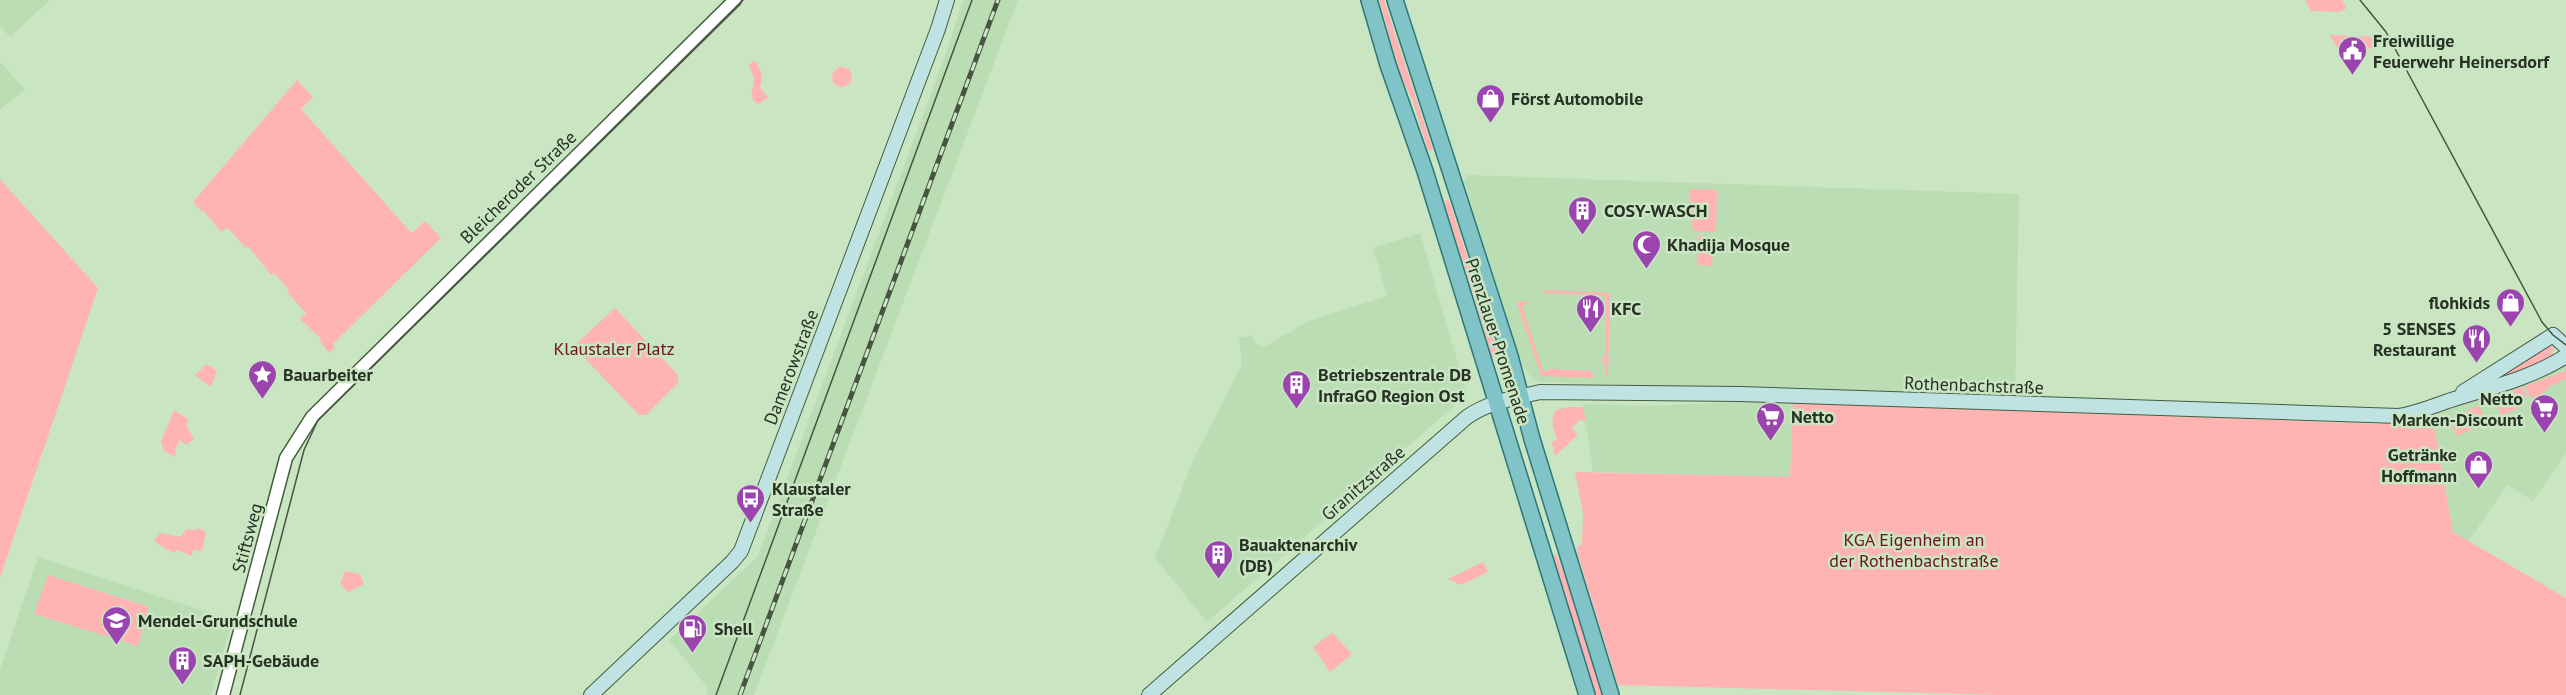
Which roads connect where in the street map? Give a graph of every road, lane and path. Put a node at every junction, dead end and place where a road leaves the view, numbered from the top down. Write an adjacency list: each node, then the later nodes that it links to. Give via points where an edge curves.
1 (735, 0): 8 (street, Bleicheroder Straße)
2 (947, 0): 14 (main road, Damerowstraße, via 741,551)
3 (1369, 0): 10 (main road, Prenzlauer Promenade)
4 (1395, 0): 7 (main road, Prenzlauer Promenade)
5 (2566, 347): 9 (main road, Rothenbachstraße, via 2553,335)
6 (2566, 356): 9 (main road, Rothenbachstraße, via 2551,366)
7 (1520, 397): 9 (main road, Rothenbachstraße, via 1540,392 1740,394 2386,416 2426,411); 10 (main road, Rothenbachstraße); 11 (main road, Prenzlauer Promenade)
8 (327, 401): 13 (street, Stiftsweg, via 286,458)
9 (2448, 402)
10 (1497, 403): 12 (main road, Prenzlauer Promenade); 15 (main road, Granitzstraße, via 1460,423)
11 (1554, 511): 12 (main road); 17 (main road, Prenzlauer Promenade)
12 (1532, 519): 16 (main road, Prenzlauer Promenade)
13 (223, 695)
14 (591, 695)
15 (1149, 695)
16 (1587, 695)
17 (1611, 695)

